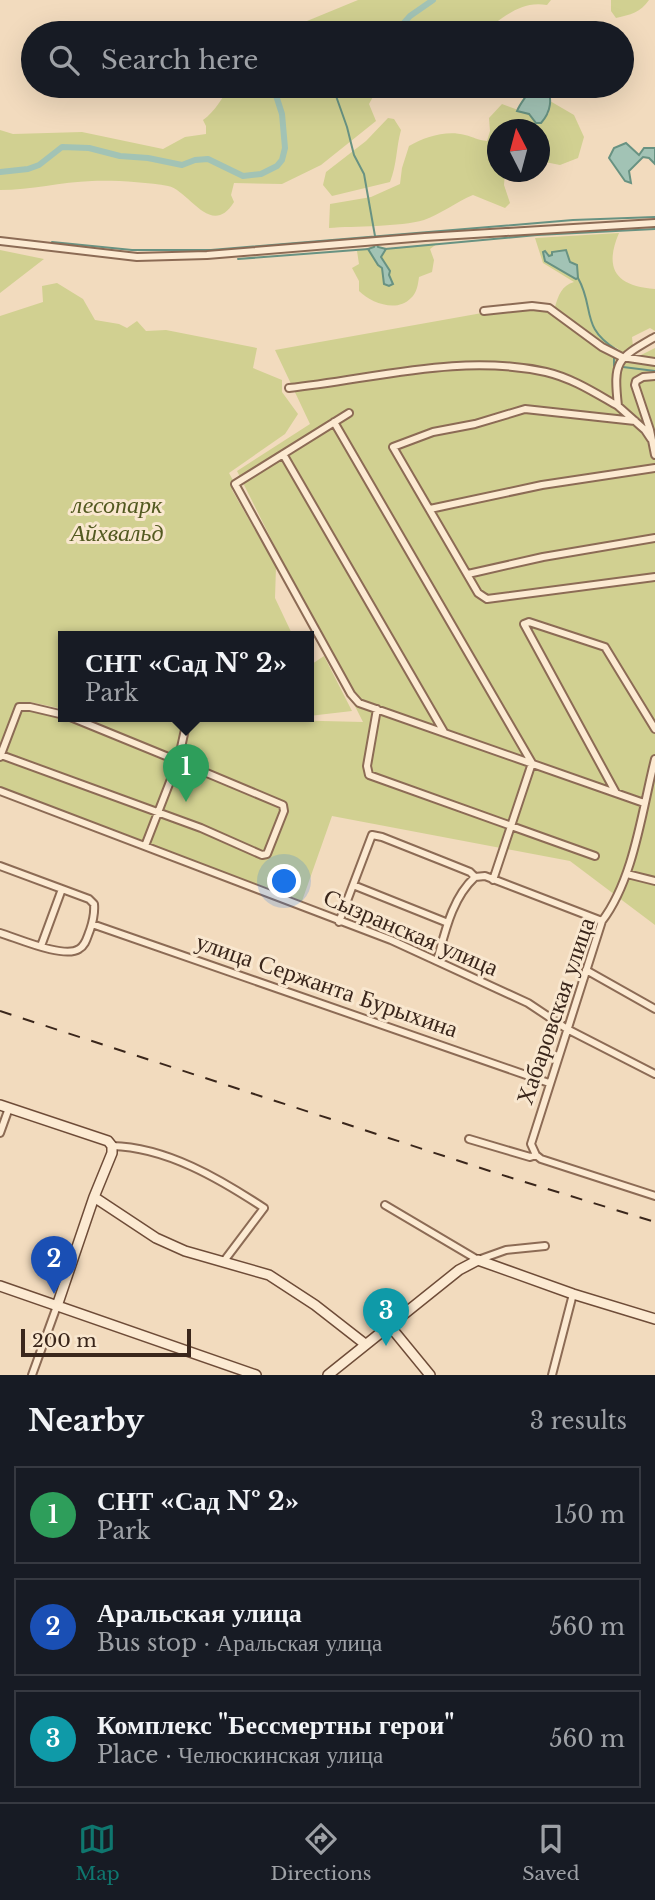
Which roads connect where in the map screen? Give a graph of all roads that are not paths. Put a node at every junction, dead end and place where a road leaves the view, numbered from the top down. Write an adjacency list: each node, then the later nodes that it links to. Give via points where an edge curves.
1 (655, 223): 2 (street, via 137,257)
2 (0, 241)
3 (484, 311): 5 (street, via 549,307)
4 (655, 337): 5 (street)
5 (622, 357): 6 (street); 9 (street, via 616,383)
6 (655, 362)
7 (655, 376): 13 (street, via 643,377 635,385)
8 (289, 388): 9 (street, via 448,365 490,366 546,372 579,383)
9 (618, 406): 11 (street)
10 (349, 413): 12 (street)
11 (635, 421): 13 (street); 17 (street, via 525,409 406,440 393,447)
12 (334, 422): 14 (street); 30 (street)
13 (651, 439): 15 (street)
14 (283, 454): 21 (street, via 235,484 351,694 359,703); 26 (street)
15 (655, 455)
16 (655, 468): 17 (street, via 542,485)
17 (430, 509): 19 (street)
18 (655, 538): 19 (street)
19 (468, 574): 20 (street, via 478,593 487,599)
20 (655, 577)
21 (377, 709): 26 (street); 36 (street, via 369,775)
22 (58, 713): 27 (street, via 19,707)
23 (83, 722): 29 (street)
24 (186, 725): 29 (street)
25 (655, 729): 33 (street, via 605,646 524,624)
26 (444, 732): 30 (street)
27 (0, 756): 35 (street)
28 (655, 759): 31 (street, Хабаровская улица)
29 (178, 761): 35 (street); 35 (street, via 283,805 269,851 262,855)
30 (531, 763): 33 (street); 36 (street)
31 (651, 789): 34 (street, Хабаровская улица)
32 (0, 791): 37 (street, Сызранская улица)
33 (616, 793): 34 (street)
34 (644, 803): 40 (street, Хабаровская улица)
35 (157, 813): 37 (street)
36 (511, 826): 38 (street); 42 (street)
37 (145, 846): 47 (street, Сызранская улица)
38 (595, 856)
39 (0, 866): 45 (street)
40 (627, 874): 43 (street); 46 (street, Хабаровская улица)
41 (475, 877): 42 (street); 44 (street, via 372,835); 48 (street, via 465,886)
42 (493, 880): 46 (street)
43 (655, 881)
44 (353, 885): 47 (street); 48 (street)
45 (62, 889): 49 (street, via 94,904); 51 (street)
46 (602, 921): 53 (street, Хабаровская улица)
47 (339, 922): 52 (street, Сызранская улица)
48 (448, 923): 52 (street)
49 (92, 924): 51 (street, via 82,948 75,952); 57 (street, улица Сержанта Бурыхина)
50 (0, 933): 51 (street)
51 (41, 946)
52 (437, 961): 55 (street, Сызранская улица, via 528,1003)
53 (586, 970): 54 (street); 55 (street, Хабаровская улица)
54 (655, 1009)
55 (567, 1029): 56 (street, Сызранская улица); 57 (street, Хабаровская улица)
56 (655, 1074)
57 (550, 1083): 62 (street, Хабаровская улица, via 531,1144)
58 (5, 1106): 59 (street); 61 (street)
59 (0, 1133)
60 (470, 1139): 62 (street)
61 (113, 1146): 64 (street); 68 (street, via 130,1146 186,1165 264,1208)
62 (536, 1156): 63 (street)
63 (655, 1196)
64 (94, 1197): 68 (street, via 156,1238); 71 (street)
65 (385, 1205): 67 (street)
66 (545, 1246): 67 (street, via 506,1250)
67 (478, 1260): 70 (street); 73 (street)
68 (224, 1261): 74 (street, via 269,1275)
69 (0, 1286): 71 (street)
70 (573, 1294): 72 (street); 79 (street)
71 (57, 1306): 75 (street); 76 (street)
72 (655, 1319)
73 (389, 1325): 74 (street); 78 (street)
74 (365, 1344): 77 (street)
75 (32, 1375)
76 (256, 1375)
77 (328, 1375)
78 (430, 1375)
79 (552, 1375)

